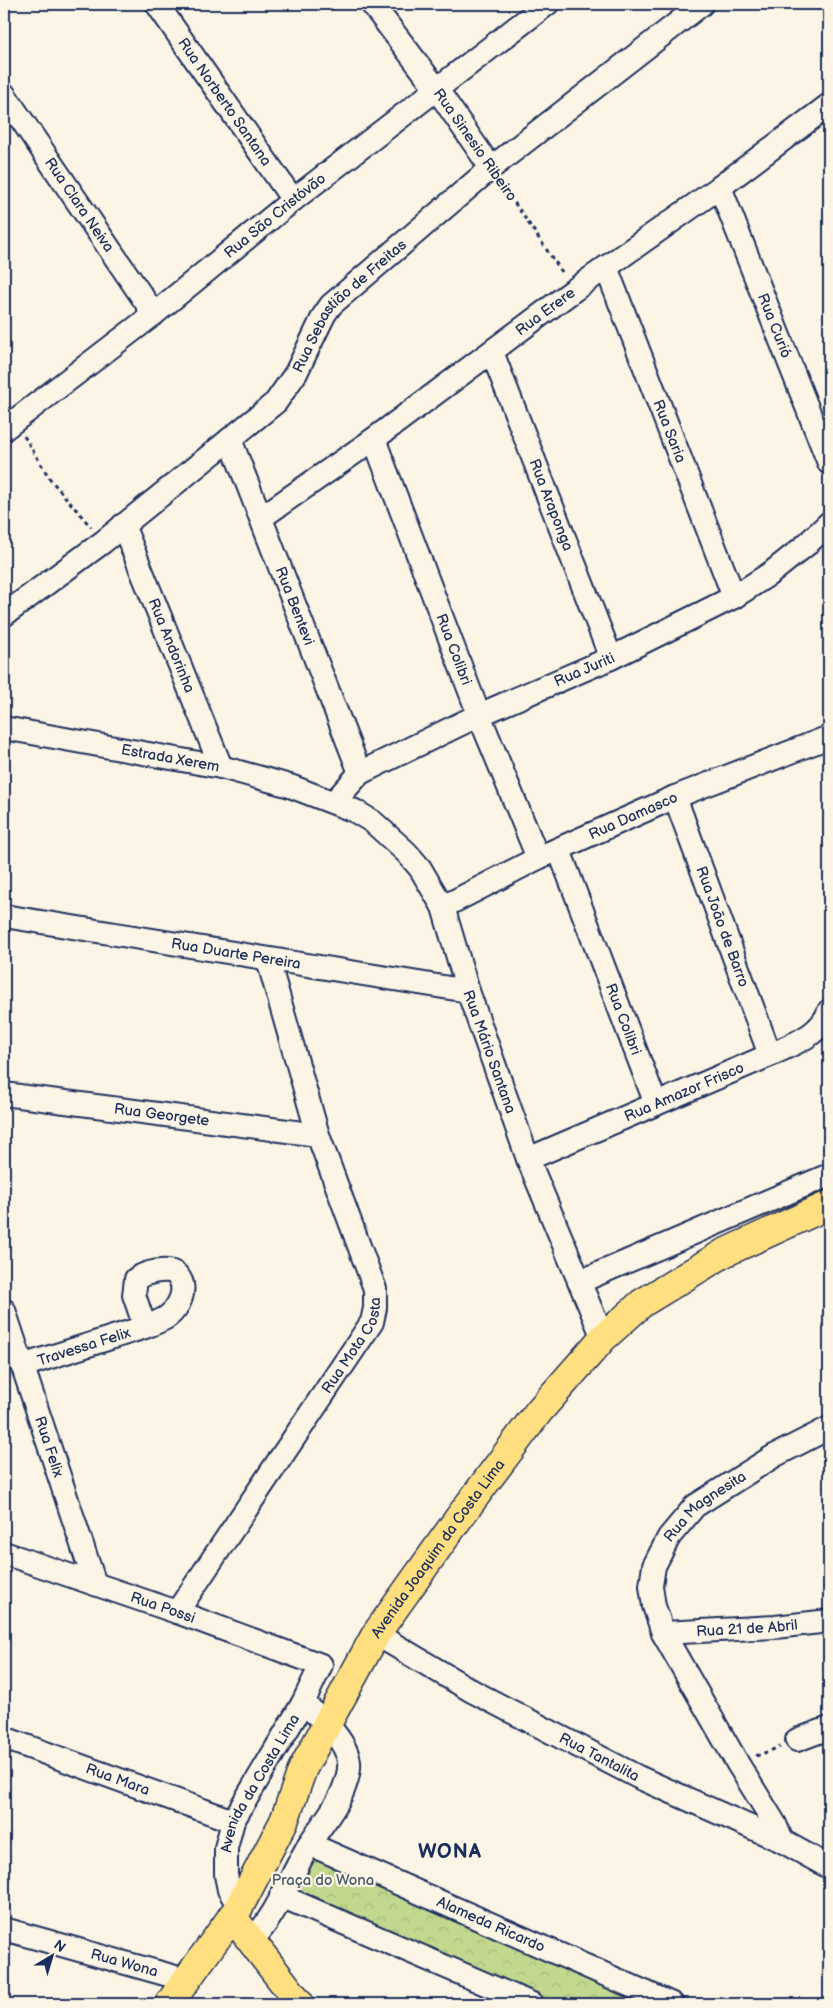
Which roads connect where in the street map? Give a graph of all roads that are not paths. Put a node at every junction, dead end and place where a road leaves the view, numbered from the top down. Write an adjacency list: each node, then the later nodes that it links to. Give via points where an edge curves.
1 (158, 4): 10 (street, Rua Norberto Santana)
2 (372, 4): 5 (street, Rua Sinesio Ribeiro)
3 (547, 4): 5 (street, Rua São Cristóvão)
4 (702, 4): 8 (street, Rua Sebastião de Freitas)
5 (436, 88): 8 (street, Rua Sinesio Ribeiro); 10 (street, Rua São Cristóvão)
6 (4, 94): 12 (street, Rua Clara Neiva)
7 (828, 110): 9 (street, Rua Erere)
8 (491, 168): 16 (street, Rua Sebastião de Freitas, via 331,305 296,373 276,402)
9 (720, 187): 11 (street, Rua Erere); 17 (street, Rua Curió)
10 (293, 200): 12 (street, Rua São Cristóvão)
11 (606, 267): 13 (street, Rua Erere); 21 (street, Rua Saria)
12 (154, 314): 14 (street, Rua São Cristóvão)
13 (492, 352): 15 (street, Rua Erere); 23 (street, Rua Araponga)
14 (7, 418)
15 (374, 438): 18 (street, Rua Erere); 24 (street, Rua Colibri)
16 (230, 439): 18 (street, Rua Bentevi); 20 (street, Rua Sebastião de Freitas)
17 (829, 463)
18 (262, 517): 28 (street, Rua Bentevi)
19 (829, 523): 21 (street, Rua Juriti, via 785,562)
20 (123, 525): 22 (street, Rua Sebastião de Freitas); 27 (street, Rua Andorinha)
21 (734, 597): 23 (street, Rua Juriti)
22 (4, 615)
23 (611, 658): 24 (street, Rua Juriti)
24 (479, 715): 28 (street, Rua Juriti); 32 (street, Rua Colibri)
25 (4, 728): 27 (street, Estrada Xerem)
26 (829, 737): 29 (street, Rua Damasco)
27 (221, 767): 30 (street, Estrada Xerem)
28 (360, 772): 30 (street, Rua Juriti)
29 (675, 797): 31 (street, Rua Damasco); 38 (street, Rua Joāo de Barro)
30 (334, 802): 33 (street, Rua Mário Santana, via 361,815 391,837 420,868)
31 (559, 850): 32 (street, Rua Damasco); 40 (street, Rua Colibri)
32 (538, 858): 33 (street, Rua Damasco)
33 (443, 907): 36 (street, Rua Mário Santana)
34 (4, 916): 35 (street, Rua Duarte Pereira)
35 (268, 960): 36 (street, Rua Duarte Pereira); 41 (street, Rua Mota Costa)
36 (468, 991): 42 (street, Rua Mário Santana)
37 (829, 1011): 38 (street, Rua Amazor Frisco, via 820,1027 809,1036)
38 (770, 1055): 40 (street, Rua Amazor Frisco)
39 (4, 1094): 41 (street, Rua Georgete)
40 (656, 1104): 42 (street, Rua Amazor Frisco)
41 (318, 1135): 53 (street, Rua Mota Costa, via 375,1289 372,1322)
42 (528, 1158): 45 (street, Rua Mário Santana)
43 (829, 1175): 45 (street)
44 (829, 1204): 48 (main road, Avenida Joaquim da Costa Lima, via 724,1253 642,1303)
45 (579, 1282): 48 (street, Rua Mário Santana)
46 (4, 1310): 49 (street, Rua Felix)
47 (145, 1327): 49 (street, Travessa Felix)
48 (603, 1338): 56 (main road, Avenida Joaquim da Costa Lima, via 539,1411)
49 (22, 1366): 52 (street, Rua Felix)
50 (829, 1428): 55 (street, Rua Magnesita, via 774,1456 695,1506 669,1537 654,1566 651,1586)
51 (4, 1553): 52 (street, Rua Possi)
52 (94, 1584): 53 (street, Rua Possi)
53 (177, 1612): 57 (street, Rua Possi)
54 (829, 1621): 55 (street, Rua 21 de Abril)
55 (663, 1633): 64 (street, Rua Magnesita)
56 (376, 1634): 58 (main road, Avenida Joaquim da Costa Lima); 64 (street, Rua Tantalita, via 472,1691 638,1777)
57 (312, 1684): 58 (street); 59 (street, Avenida da Costa Lima); 63 (street, Avenida da Costa Lima)
58 (339, 1698): 59 (main road, Avenida Joaquim da Costa Lima)
59 (326, 1722): 65 (street, Avenida da Costa Lima, via 345,1750 349,1762 341,1796); 68 (main road, Avenida Joaquim da Costa Lima, via 303,1768 284,1821)
60 (829, 1728): 62 (street)
61 (4, 1738): 63 (street, Rua Mara)
62 (797, 1740)
63 (233, 1821): 68 (street, Avenida da Costa Lima, via 226,1848 226,1875)
64 (782, 1841): 66 (street, Rua Tantalita)
65 (309, 1844): 67 (street, Avenida da Costa Lima); 75 (street, Alameda Ricardo)
66 (829, 1867)
67 (281, 1896): 70 (street, Avenida da Costa Lima); 74 (street)
68 (236, 1912): 70 (main road); 71 (main road, Avenida Joaquim da Costa Lima)
69 (4, 1929): 71 (street, Rua Wona)
70 (251, 1941): 73 (main road)
71 (186, 1980): 72 (main road, Avenida Joaquim da Costa Lima)
72 (169, 2004)
73 (300, 2004)
74 (532, 2004)
75 (672, 2004)

